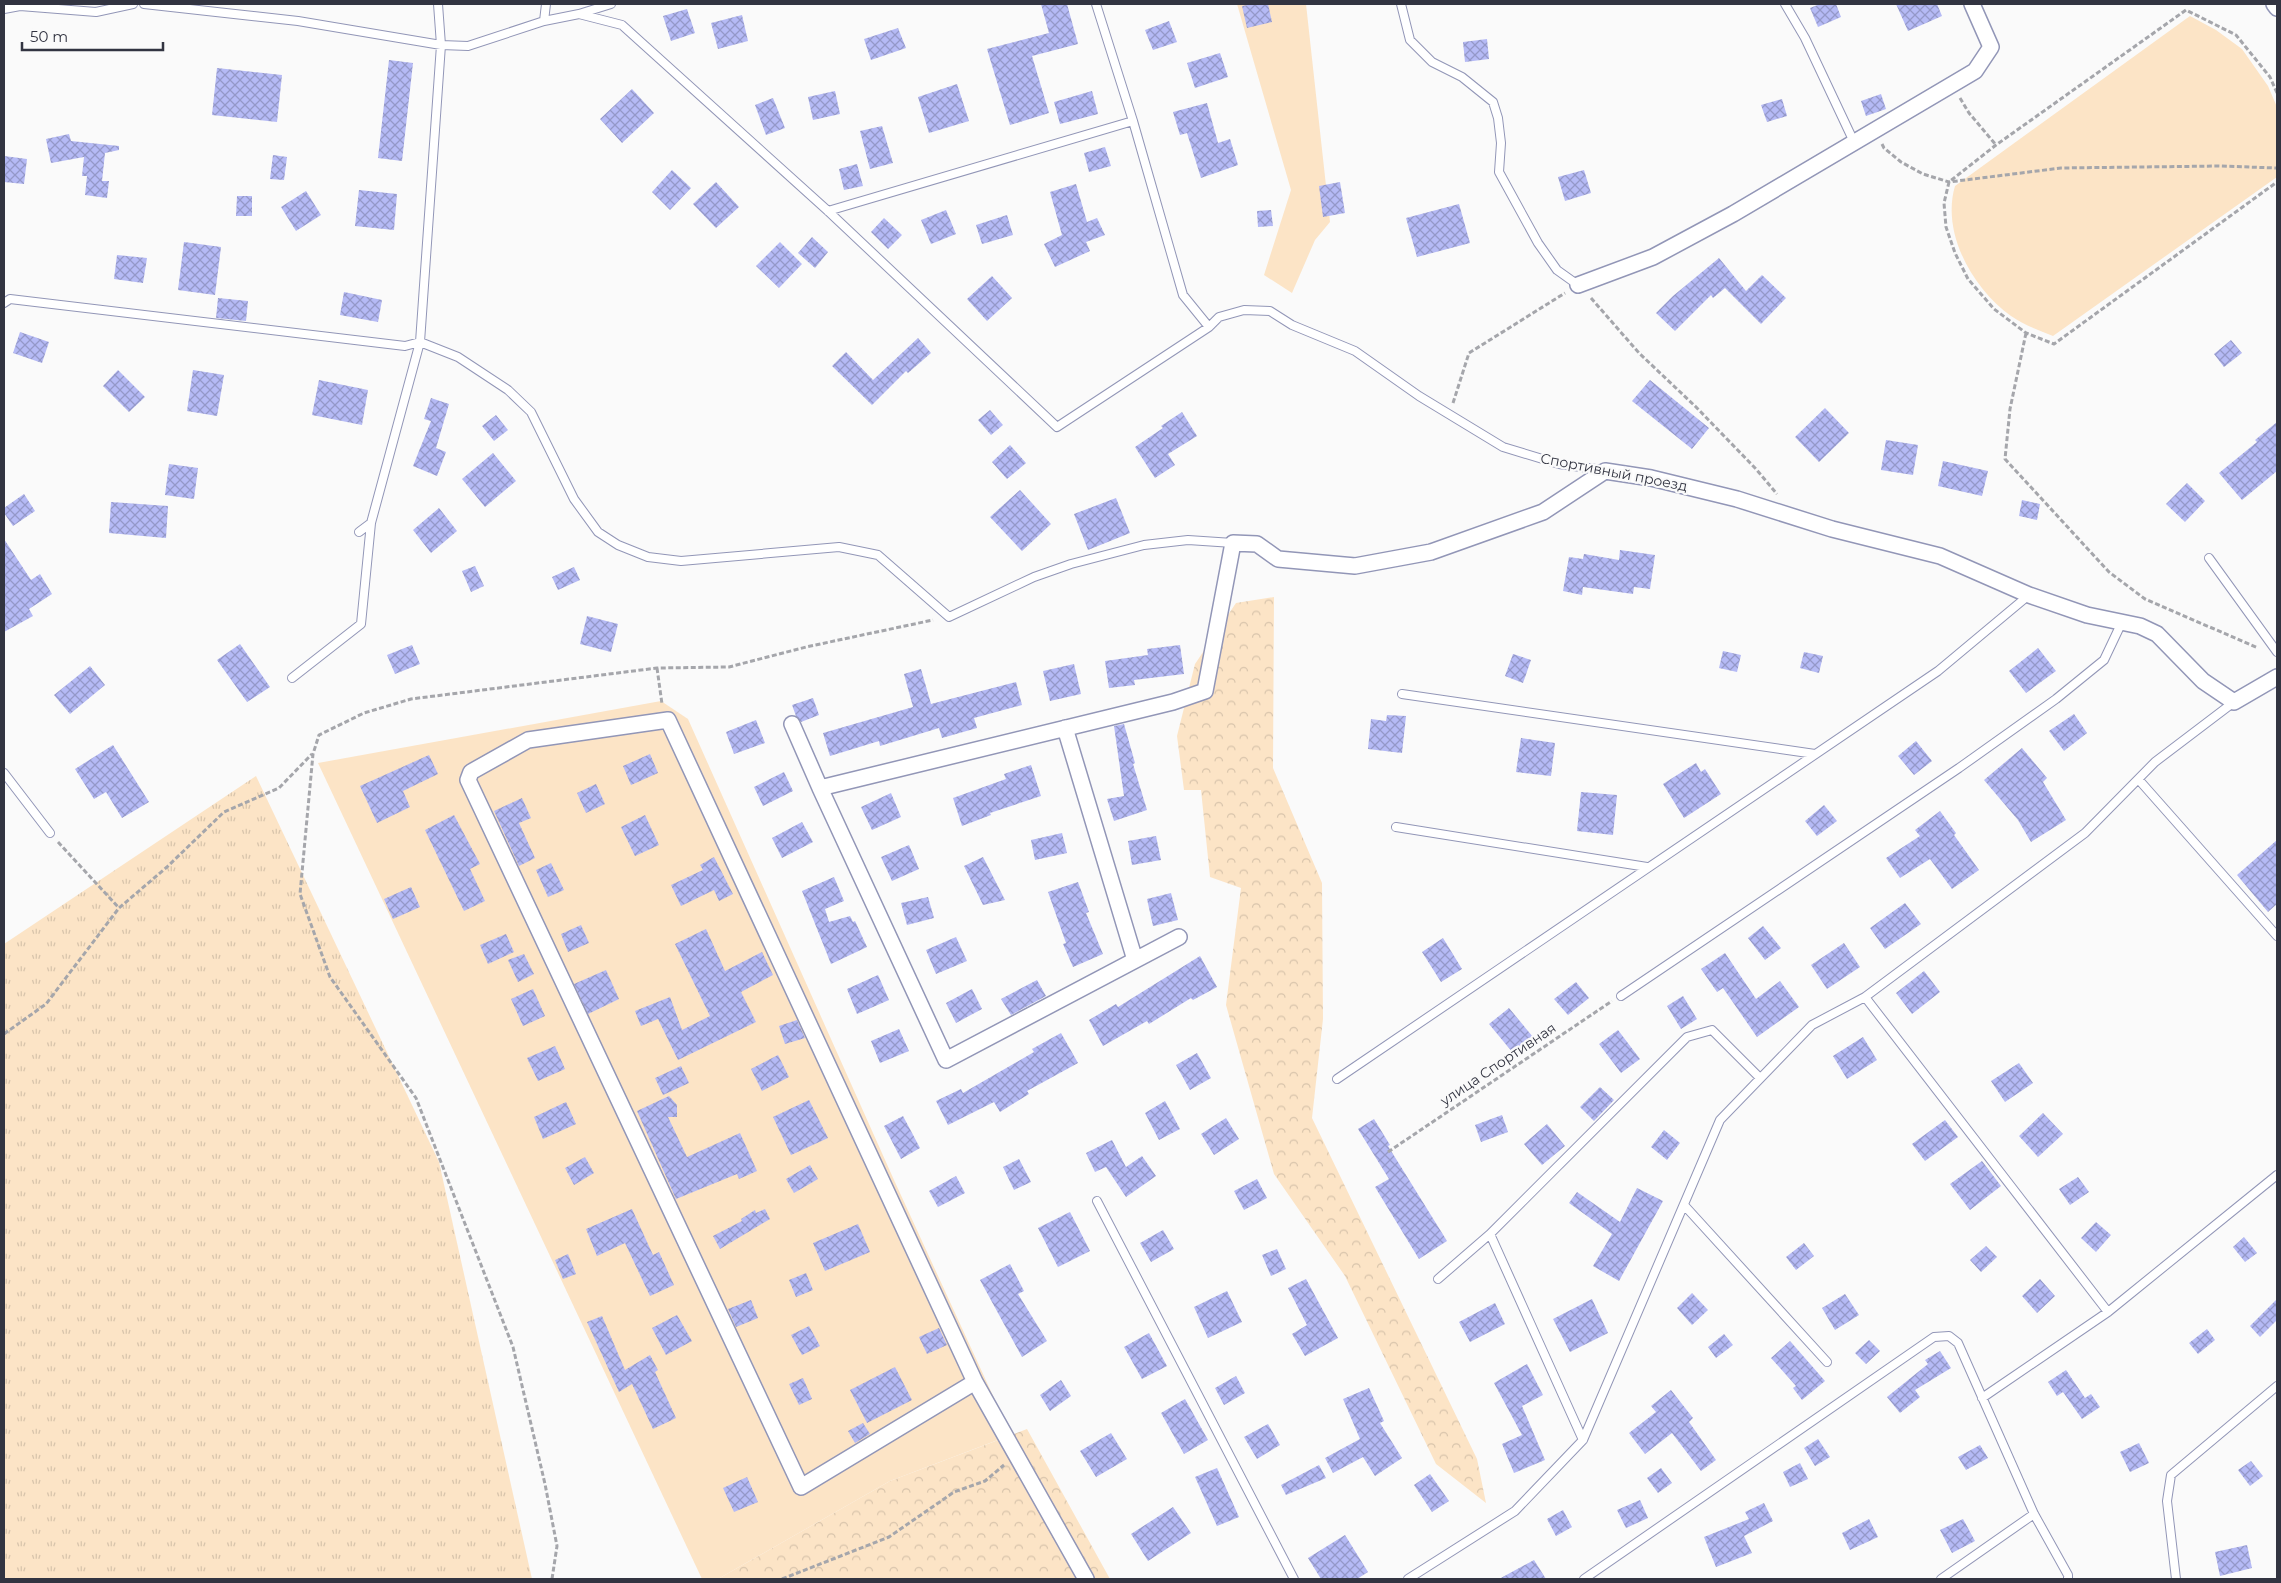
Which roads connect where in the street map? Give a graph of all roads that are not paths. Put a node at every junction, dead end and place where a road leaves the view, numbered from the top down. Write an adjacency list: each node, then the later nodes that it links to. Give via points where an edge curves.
1 (134, 4): 11 (lane, via 96,12 20,6)
2 (144, 4): 15 (lane, via 298,20)
3 (438, 4): 15 (lane)
4 (546, 4): 14 (lane)
5 (610, 4): 13 (lane)
6 (1096, 4): 16 (lane)
7 (1401, 4): 19 (lane, via 1410,40 1432,62 1462,77 1492,102 1498,118 1499,172 1538,243 1557,270)
8 (1785, 4): 17 (lane, via 1805,38)
9 (1972, 4): 17 (street, via 1991,47 1974,71)
10 (2274, 4): 12 (street)
11 (4, 8)
12 (2277, 8)
13 (579, 14): 14 (lane); 18 (lane, via 622,25)
14 (544, 21): 15 (lane, via 468,46)
15 (441, 45): 22 (lane)
16 (1133, 121): 18 (lane); 21 (lane, via 1183,295)
17 (1854, 142): 19 (street, via 1653,257)
18 (828, 211): 21 (lane, Спортивный проезд, via 1057,427)
19 (1578, 284)
20 (4, 303): 22 (lane, via 10,298 405,346)
21 (1210, 327): 23 (lane, Спортивный проезд, via 1219,317 1244,310 1270,311 1292,325 1355,351 1419,396 1502,447 1559,464)
22 (420, 342): 24 (lane); 26 (lane, via 458,357 508,390 530,412 574,499 598,532 618,545 648,557 681,561 839,547 878,555 948,617 1034,577 1071,564 1179,541)
23 (1606, 471): 26 (street, via 1543,512 1431,552 1355,566 1278,559 1257,544); 28 (street, Спортивный проезд, via 1651,478 1737,499 1832,529 1940,556)
24 (371, 523): 25 (lane); 32 (lane, via 361,624)
25 (359, 532)
26 (1233, 543): 36 (street, via 1205,691)
27 (2209, 558): 30 (lane)
28 (2029, 595): 29 (street, Спортивный проезд, via 2087,615); 37 (lane, via 1938,671)
29 (2122, 622): 34 (street, Спортивный проезд, via 2157,634 2203,681); 47 (lane, via 2104,660 2056,699)
30 (2277, 652)
31 (2277, 677): 34 (street)
32 (292, 678)
33 (1402, 694): 37 (lane)
34 (2234, 702): 39 (lane, via 2155,762)
35 (792, 724): 40 (street)
36 (1066, 728): 40 (street); 46 (street)
37 (1815, 754): 43 (lane)
38 (4, 773): 42 (lane)
39 (2139, 780): 45 (lane); 48 (lane, via 2085,833)
40 (820, 788): 46 (street, via 946,1060)
41 (1396, 828): 43 (lane)
42 (50, 833)
43 (1647, 867): 50 (lane)
44 (1179, 936): 46 (street)
45 (2277, 936)
46 (1135, 960)
47 (1621, 996)
48 (1864, 997): 49 (lane, via 1812,1025); 56 (lane)
49 (1760, 1078): 53 (lane, via 1720,1120); 54 (lane, via 1712,1030 1687,1037)
50 (1337, 1079)
51 (2277, 1175): 56 (lane)
52 (1097, 1201): 64 (lane)
53 (1684, 1205): 57 (lane); 61 (lane)
54 (1490, 1234): 55 (lane); 61 (lane)
55 (1438, 1279)
56 (2108, 1312): 60 (lane)
57 (1827, 1362)
58 (975, 1382): 58 (street, via 668,720 528,740 471,772 468,780 801,1487); 63 (street)
59 (2277, 1386): 69 (lane, via 2171,1474 2167,1501)
60 (1982, 1398): 62 (lane); 66 (lane, via 1958,1343 1949,1336 1934,1337)
61 (1583, 1440): 65 (lane, via 1515,1511)
62 (2034, 1514): 67 (lane); 68 (lane)
63 (1086, 1579)
64 (1294, 1579)
65 (1408, 1579)
66 (1584, 1579)
67 (1941, 1579)
68 (2068, 1579)
69 (2176, 1579)

